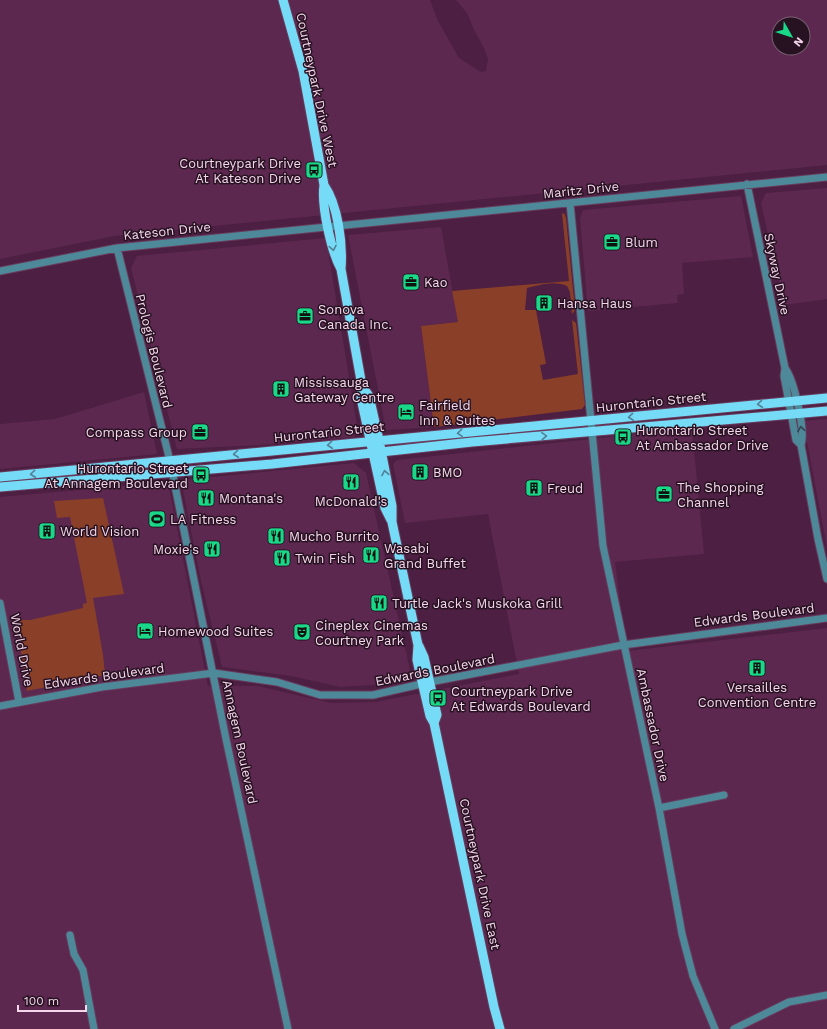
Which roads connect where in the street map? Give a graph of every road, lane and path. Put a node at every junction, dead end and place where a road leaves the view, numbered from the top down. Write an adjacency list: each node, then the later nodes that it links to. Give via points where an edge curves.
1 (283, 0): 5 (main road, Courtneypark Drive West, via 303,71 324,185 322,196)
2 (827, 177): 3 (street, Maritz Drive)
3 (747, 184): 4 (street, Maritz Drive); 9 (street, Skyway Drive, via 785,368 790,375)
4 (570, 203): 5 (street, Maritz Drive); 12 (street, Ambassador Drive)
5 (333, 227): 6 (street, Kateson Drive); 14 (main road, Courtneypark Drive West, via 342,255 341,268 362,386 361,398)
6 (117, 248): 7 (street, Kateson Drive); 16 (street, Prologis Boulevard)
7 (0, 271)
8 (827, 398): 9 (main road, Hurontario Street)
9 (792, 401): 11 (street, Skyway Drive); 12 (main road, Hurontario Street, one-way to 12)
10 (827, 411): 11 (main road, Hurontario Street)
11 (795, 414): 13 (main road, Hurontario Street); 20 (street, Skyway Drive, via 796,440 801,445)
12 (591, 421): 13 (street, Ambassador Drive); 14 (main road, Hurontario Street, one-way to 14)
13 (592, 433): 15 (main road, Hurontario Street, one-way to 13, via 505,439); 23 (street, Ambassador Drive, via 603,546)
14 (375, 440): 15 (main road, Courtneypark Drive West); 16 (main road, Hurontario Street, one-way to 16)
15 (377, 453): 17 (main road, Hurontario Street); 25 (main road, Courtneypark Drive East, via 385,508 391,520 418,645 417,660)
16 (170, 461): 17 (street, Annagem Boulevard); 18 (main road, Hurontario Street, one-way to 18)
17 (172, 473): 19 (main road, Hurontario Street); 24 (street, Annagem Boulevard)
18 (0, 477)
19 (0, 487)
20 (827, 579)
21 (0, 603): 26 (street, World Drive)
22 (827, 618): 23 (street, Edwards Boulevard)
23 (623, 645): 25 (street, Edwards Boulevard); 29 (street, Ambassador Drive)
24 (214, 673): 25 (street, Edwards Boulevard, via 278,682 320,695 372,695); 26 (street, Edwards Boulevard, via 102,687); 33 (street, Annagem Boulevard)
25 (427, 683): 34 (main road, Courtneypark Drive East, via 430,716 434,723)
26 (19, 702): 27 (street, Edwards Boulevard)
27 (0, 706)
28 (724, 795): 29 (street)
29 (659, 808): 35 (street, Ambassador Drive, via 682,934 693,976)
30 (70, 935): 32 (street, via 74,954 83,970)
31 (827, 995): 36 (street, via 789,1002)
32 (94, 1029)
33 (288, 1029)
34 (500, 1029)
35 (715, 1029)
36 (734, 1029)

